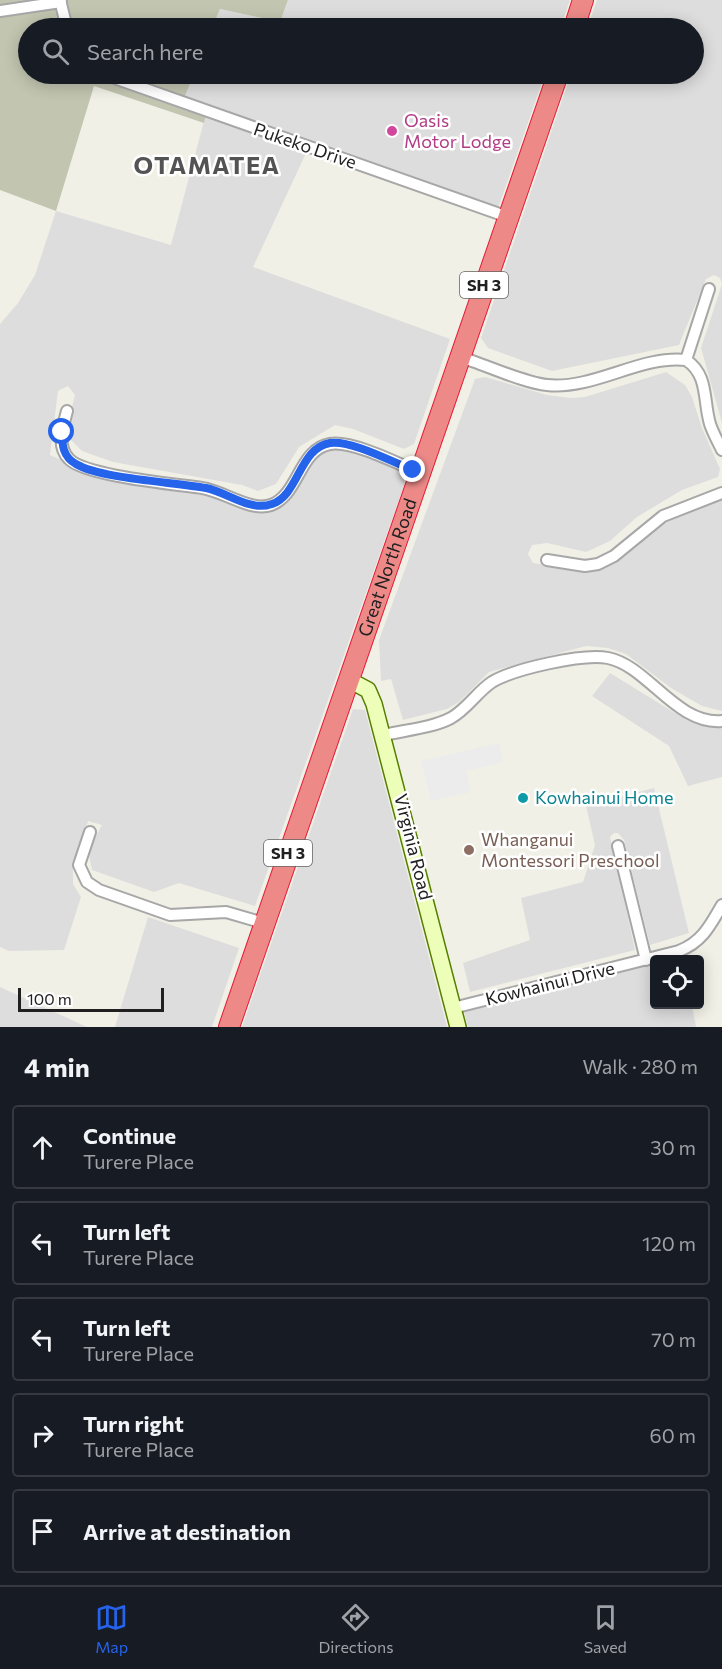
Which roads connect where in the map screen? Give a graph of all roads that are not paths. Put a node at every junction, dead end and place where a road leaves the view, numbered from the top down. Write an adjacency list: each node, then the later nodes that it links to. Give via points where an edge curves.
1 (584, 0): 5 (highway)
2 (60, 1): 3 (street); 4 (street)
3 (0, 11)
4 (64, 18)
5 (577, 18)
6 (131, 84): 8 (street, Pukeko Drive)
7 (555, 84): 8 (highway, Great North Road / SH 3)
8 (508, 217): 10 (highway, Great North Road / SH 3)
9 (709, 289): 11 (street)
10 (460, 357): 11 (street, via 547,385 575,383 668,360); 14 (highway, Great North Road / SH 3)
11 (686, 360): 13 (street, via 703,380 710,424)
12 (67, 411): 14 (street, via 62,445 76,464 103,472 207,488 255,506 270,505 282,498 311,455 331,443 357,448)
13 (722, 450)
14 (420, 473): 17 (highway, Great North Road / SH 3)
15 (722, 493): 16 (street, via 663,516 614,556 598,564 585,566)
16 (547, 560)
17 (349, 680): 19 (street, Virginia Road, via 368,690); 23 (highway, Great North Road / SH 3)
18 (722, 721): 19 (street, via 685,711 626,667 611,658 594,656 506,675 449,719)
19 (384, 735): 25 (street, Virginia Road)
20 (90, 832): 23 (street, via 79,864 87,882 99,890 170,915 226,912)
21 (618, 846): 24 (street)
22 (722, 905): 24 (street, Kowhainui Drive, via 698,941)
23 (264, 922): 26 (highway, Great North Road / SH 3)
24 (646, 960): 25 (street, Kowhainui Drive)
25 (453, 1008): 27 (street, Virginia Road)
26 (229, 1027)
27 (458, 1027)

